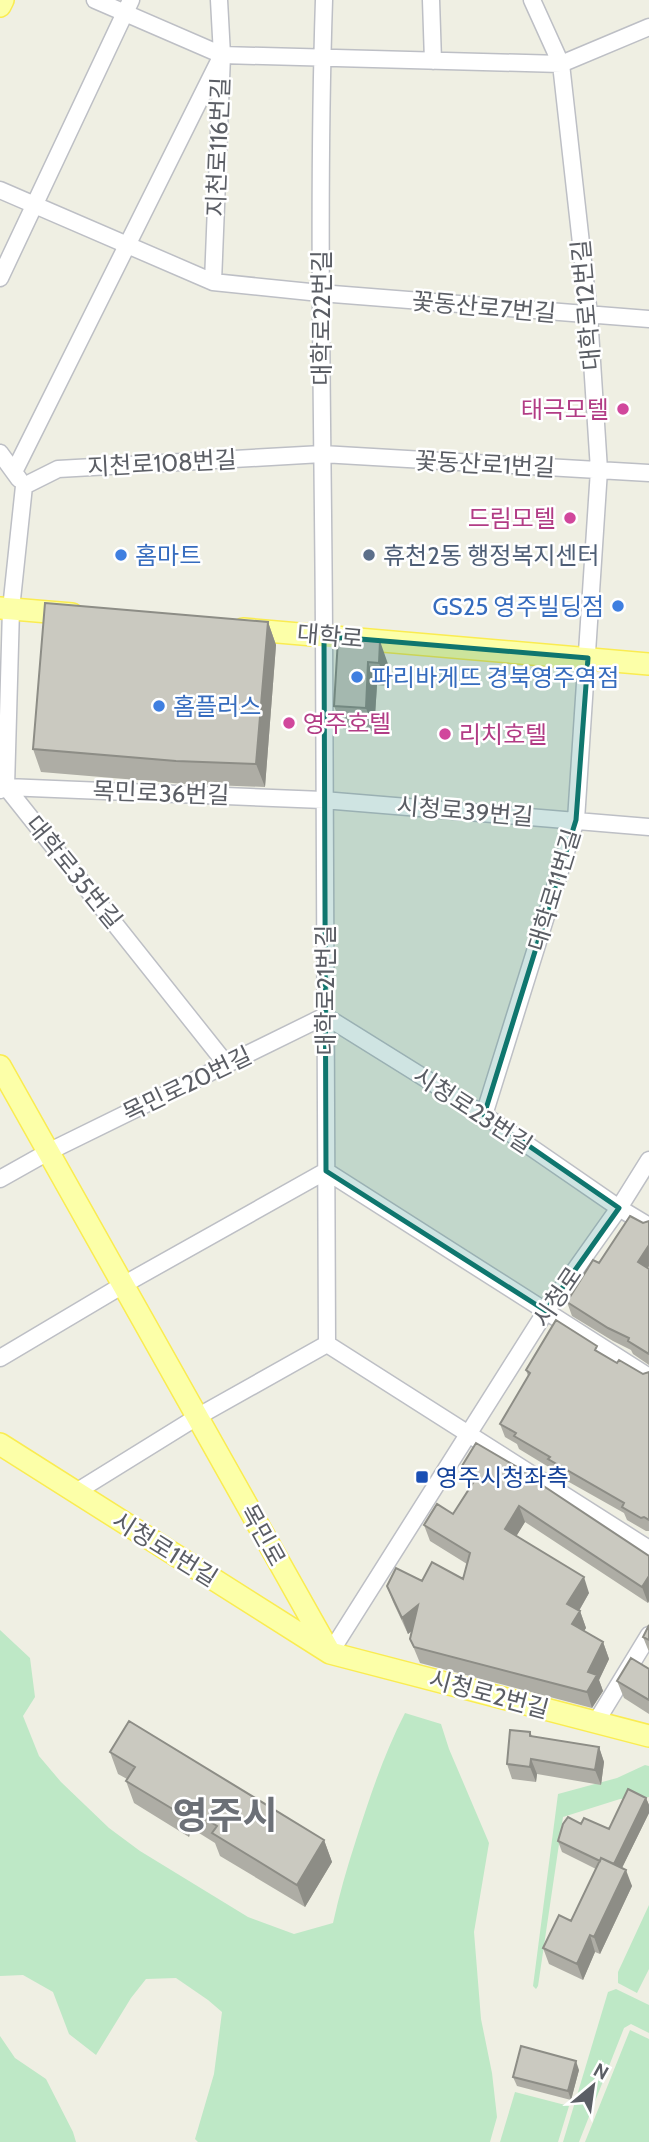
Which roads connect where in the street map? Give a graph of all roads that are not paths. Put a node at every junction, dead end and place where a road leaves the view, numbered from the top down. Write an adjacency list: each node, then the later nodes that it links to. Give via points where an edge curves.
1 (3, 0): 7 (main road)
2 (95, 0): 8 (street)
3 (219, 0): 10 (street)
4 (324, 0): 11 (street, 대학로22번길)
5 (431, 0): 12 (street)
6 (532, 0): 13 (street, 대학로12번길)
7 (0, 6)
8 (128, 7): 10 (street); 15 (street)
9 (649, 27): 13 (street)
10 (222, 55): 11 (street); 16 (street, 지천로116번길); 18 (street, 지천로116번길)
11 (322, 58): 12 (street); 19 (street, 대학로22번길)
12 (433, 61): 13 (street)
13 (561, 64): 20 (street, 대학로12번길)
14 (0, 190): 15 (street)
15 (35, 205): 16 (street); 17 (street)
16 (127, 245): 18 (street); 25 (street)
17 (0, 278)
18 (213, 282): 19 (street)
19 (320, 293): 20 (street, 꽃동산로7번길); 23 (street, 대학로22번길)
20 (589, 315): 21 (street, 꽃동산로7번길); 24 (street, 대학로12번길)
21 (649, 318)
22 (0, 453): 25 (street)
23 (322, 454): 24 (street, 꽃동산로1번길); 27 (street, 지천로108번길, via 58,469); 31 (street, 대학로22번길)
24 (598, 470): 26 (street, 꽃동산로1번길); 32 (street, 대학로12번길)
25 (14, 472): 27 (street)
26 (649, 473)
27 (24, 486): 28 (street)
28 (6, 608): 29 (main road); 34 (street)
29 (93, 616)
30 (229, 628): 31 (main road, 대학로)
31 (324, 636): 32 (main road, 대학로); 35 (street, 대학로21번길)
32 (588, 658): 33 (main road, 대학로); 36 (street, 대학로11번길)
33 (649, 664)
34 (3, 789): 35 (street, 목민로36번길); 39 (street, 대학로35번길)
35 (323, 800): 36 (street, 시청로39번길); 38 (street, 대학로21번길)
36 (576, 820): 37 (street, 시청로39번길); 41 (street, 대학로11번길)
37 (649, 827)
38 (325, 1016): 39 (street, 목민로20번길); 41 (street, 시청로23번길); 44 (street, 대학로21번길)
39 (227, 1065): 42 (street, 목민로20번길)
40 (0, 1066): 42 (main road, 목민로)
41 (484, 1115): 46 (street, 시청로23번길)
42 (48, 1152): 45 (street); 48 (main road, 목민로)
43 (649, 1160): 46 (street, 시청로)
44 (326, 1171): 48 (street); 49 (street); 50 (street, 대학로21번길)
45 (0, 1179)
46 (619, 1208): 47 (street, 시청로23번길); 49 (street, 시청로)
47 (649, 1226)
48 (123, 1285): 51 (street); 53 (main road, 목민로)
49 (546, 1311): 52 (street); 54 (street, 시청로)
50 (327, 1345): 53 (street); 54 (street)
51 (0, 1358)
52 (649, 1377)
53 (197, 1417): 56 (street); 59 (main road, 목민로)
54 (467, 1435): 57 (street); 59 (street, 시청로)
55 (0, 1444): 56 (main road, 시청로1번길)
56 (76, 1492): 59 (main road, 시청로1번길)
57 (649, 1549)
58 (649, 1635): 60 (street)
59 (330, 1653): 60 (main road, 시청로2번길)
60 (596, 1722): 61 (main road, 시청로2번길)
61 (649, 1736)

